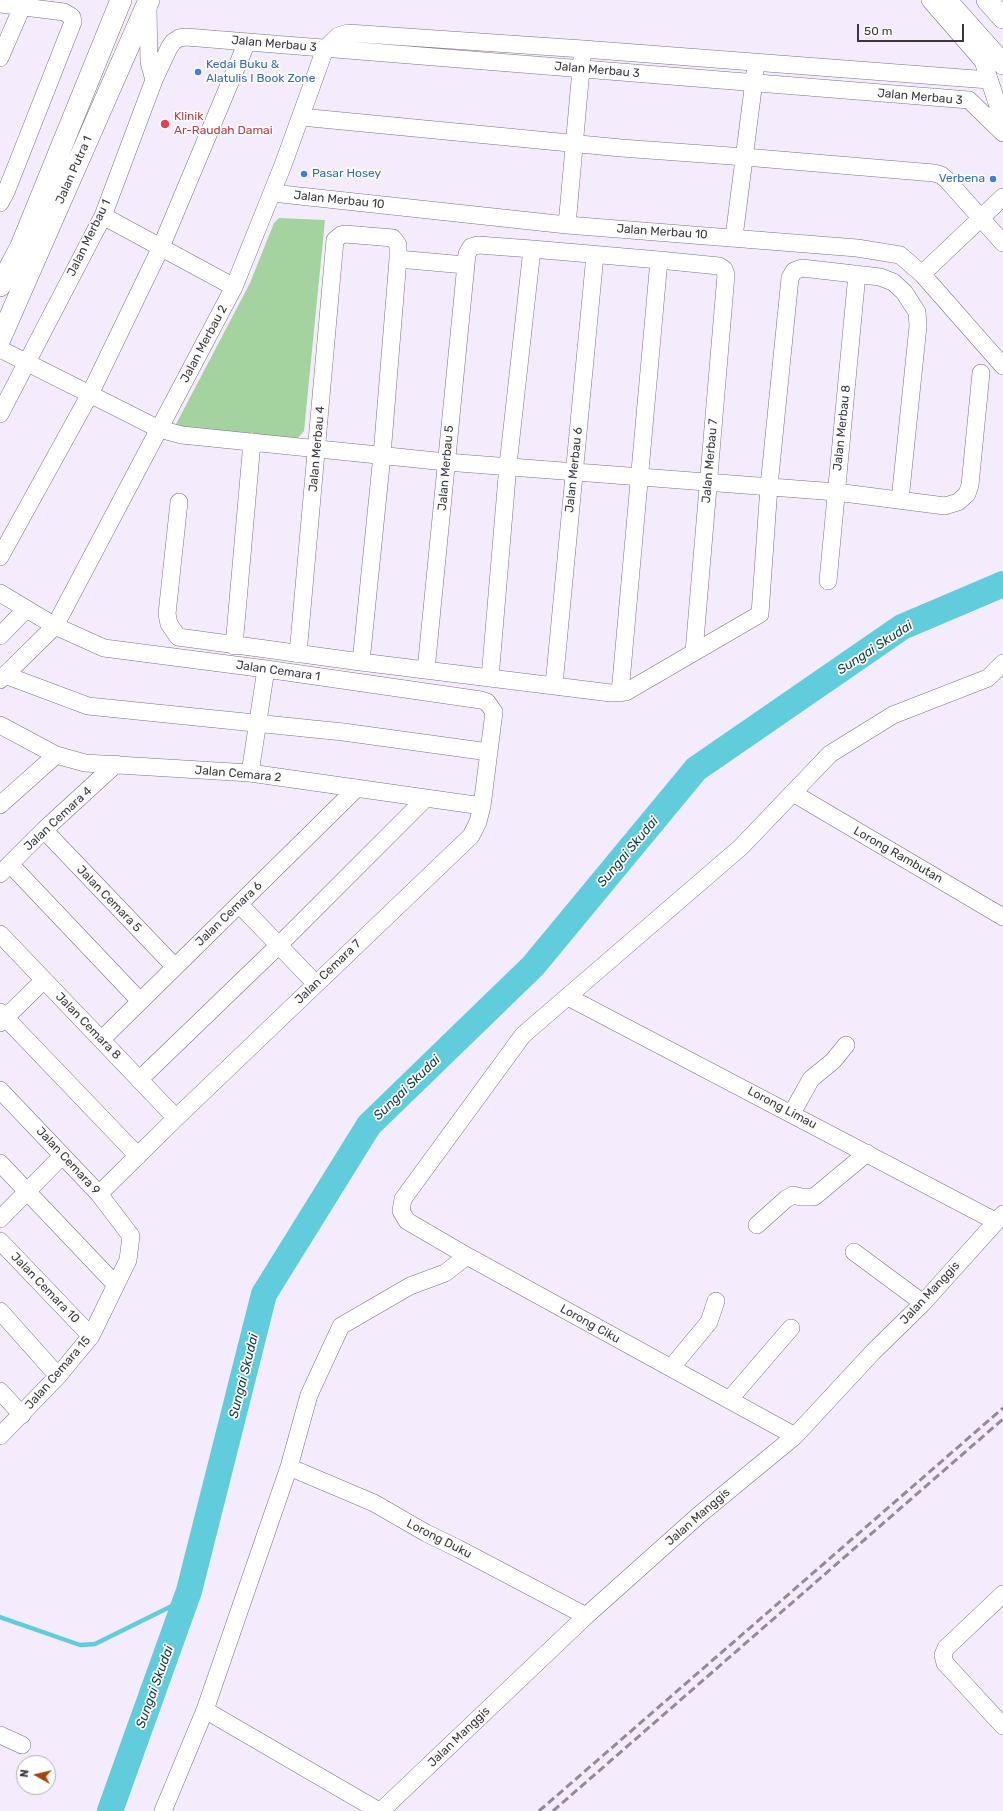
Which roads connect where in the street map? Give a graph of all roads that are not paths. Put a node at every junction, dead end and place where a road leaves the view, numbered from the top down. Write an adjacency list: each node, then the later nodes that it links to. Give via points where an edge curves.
1 (122, 0): 42 (main road, Jalan Putra 1, via 21,246)
2 (930, 0): 18 (street, via 983,61)
3 (946, 0): 15 (main road)
4 (987, 0): 8 (main road)
5 (148, 1): 17 (street, via 149,62); 44 (main road, Jalan Putra 1)
6 (0, 4): 7 (street)
7 (22, 7): 13 (street); 27 (street, via 68,14 72,17 72,27)
8 (1003, 18)
9 (179, 38): 10 (street, Jalan Merbau 3); 17 (street, Jalan Merbau 1, via 169,48)
10 (247, 42): 11 (street, Jalan Merbau 3); 33 (street)
11 (325, 49): 12 (street, via 338,36 348,33); 16 (street, Jalan Merbau 3); 20 (street, Jalan Merbau 2)
12 (583, 49): 14 (street); 16 (street)
13 (0, 58)
14 (756, 62): 18 (street); 19 (street)
15 (1003, 64)
16 (582, 68): 19 (street, Jalan Merbau 3); 23 (street)
17 (154, 80): 28 (street, Jalan Merbau 1)
18 (989, 80): 21 (street)
19 (754, 83): 22 (street, Jalan Merbau 3, via 969,100); 24 (street)
20 (301, 117): 23 (street); 25 (street, Jalan Merbau 2)
21 (1003, 121)
22 (1003, 133)
23 (575, 143): 24 (street); 30 (street)
24 (745, 157): 29 (street, via 934,173 947,180); 31 (street)
25 (272, 193): 30 (street, Jalan Merbau 10); 43 (street, Jalan Merbau 2)
26 (1003, 197): 29 (street)
27 (0, 203)
28 (102, 216): 33 (street); 46 (street, Jalan Merbau 1)
29 (980, 218): 32 (street); 41 (street)
30 (567, 225): 31 (street, Jalan Merbau 10)
31 (734, 237): 41 (street, Jalan Merbau 10, via 857,248 900,255)
32 (1003, 243)
33 (161, 247): 43 (street); 49 (street)
34 (532, 249): 35 (street, Jalan Merbau 5); 38 (street, Jalan Merbau 5, via 474,245 468,250); 56 (street)
35 (595, 255): 37 (street, Jalan Merbau 5); 57 (street, Jalan Merbau 6)
36 (398, 259): 38 (street); 53 (street, Jalan Merbau 4, via 398,245 393,238 341,235 335,240); 54 (street)
37 (659, 260): 39 (street, Jalan Merbau 5, via 719,266); 58 (street)
38 (465, 265): 55 (street, Jalan Merbau 5)
39 (724, 269): 59 (street, Jalan Merbau 7, via 726,275)
40 (857, 274): 60 (street, via 802,268 792,274); 61 (street, Jalan Merbau 8); 62 (street, via 880,277 893,282 904,292 917,312 918,326)
41 (922, 274): 47 (street, Jalan Merbau 10)
42 (0, 286)
43 (234, 287): 51 (street, Jalan Merbau 2)
44 (0, 339)
45 (0, 349): 46 (street)
46 (26, 362): 49 (street); 50 (street, Jalan Merbau 1)
47 (1003, 366)
48 (981, 373): 62 (street, via 967,494 958,502 945,506)
49 (90, 394): 51 (street); 64 (street)
50 (0, 414)
51 (159, 430): 52 (street, via 182,435); 68 (street, Jalan Merbau 2)
52 (252, 442): 53 (street); 70 (street)
53 (317, 449): 54 (street); 72 (street, Jalan Merbau 4)
54 (382, 455): 55 (street); 73 (street)
55 (446, 462): 56 (street); 76 (street, Jalan Merbau 5)
56 (508, 465): 57 (street); 78 (street)
57 (574, 471): 58 (street); 79 (street, Jalan Merbau 6)
58 (639, 476): 59 (street); 80 (street)
59 (708, 481): 60 (street); 71 (street, Jalan Merbau 7)
60 (769, 486): 61 (street); 71 (street, via 760,614)
61 (836, 492): 62 (street); 65 (street, Jalan Merbau 8)
62 (900, 500)
63 (179, 502): 70 (street, via 167,614 169,624 178,637)
64 (0, 558)
65 (828, 581)
66 (0, 593): 67 (street, Jalan Cemara 1)
67 (26, 609): 68 (street, Jalan Cemara 1); 69 (street)
68 (55, 626): 75 (street, Jalan Cemara 1, via 104,648); 77 (street, Jalan Merbau 2)
69 (0, 636)
70 (234, 646): 72 (street)
71 (694, 652): 80 (street, via 626,692)
72 (298, 654): 73 (street)
73 (361, 662): 76 (street)
74 (1003, 663): 89 (street, via 988,678 893,715 830,754)
75 (266, 669): 81 (street, Jalan Cemara 1, via 481,700 491,706); 82 (street)
76 (426, 670): 78 (street)
77 (2, 678): 82 (street, via 88,706)
78 (490, 678): 79 (street)
79 (554, 685): 80 (street)
80 (620, 693)
81 (494, 718): 84 (street, Jalan Cemara 7)
82 (258, 722): 84 (street); 87 (street)
83 (0, 725): 85 (street, Jalan Cemara 2)
84 (490, 752): 92 (street, Jalan Cemara 7)
85 (56, 755): 86 (street, Jalan Cemara 2, via 85,763); 91 (street)
86 (116, 764): 87 (street, Jalan Cemara 2); 93 (street, Jalan Cemara 4)
87 (250, 773): 88 (street, Jalan Cemara 2)
88 (358, 788): 90 (street, Jalan Cemara 2); 95 (street, Jalan Cemara 6)
89 (793, 793): 96 (street, Lorong Rambutan); 102 (street, via 741,847)
90 (426, 798): 92 (street, Jalan Cemara 2); 98 (street)
91 (0, 805)
92 (482, 806): 101 (street, Jalan Cemara 7, via 471,836)
93 (44, 830): 94 (street, Jalan Cemara 4); 99 (street, Jalan Cemara 5)
94 (5, 869): 103 (street)
95 (239, 904): 98 (street); 99 (street, Jalan Cemara 6)
96 (1003, 916)
97 (0, 934): 100 (street, Jalan Cemara 8)
98 (279, 945): 101 (street); 107 (street)
99 (175, 967): 103 (street, Jalan Cemara 6)
100 (44, 980): 104 (street); 105 (street, Jalan Cemara 8)
101 (316, 984): 110 (street, Jalan Cemara 7)
102 (568, 996): 109 (street, Lorong Limau); 123 (street, Lorong Ciku, via 523,1035 403,1199 402,1211 407,1221)
103 (140, 1001): 105 (street, Jalan Cemara 6)
104 (2, 1018): 113 (street)
105 (101, 1040): 107 (street, Jalan Cemara 8)
106 (846, 1045): 109 (street, via 833,1061 810,1079)
107 (139, 1080): 110 (street, Jalan Cemara 8)
108 (0, 1090): 112 (street, Jalan Cemara 9)
109 (792, 1113): 111 (street, Lorong Limau)
110 (176, 1118): 113 (street, Jalan Cemara 7)
111 (867, 1153): 117 (street, Lorong Limau); 119 (street, via 814,1197 793,1195)
112 (62, 1156): 115 (street); 116 (street, Jalan Cemara 9)
113 (138, 1156): 116 (street, Jalan Cemara 7)
114 (0, 1164): 115 (street)
115 (26, 1192): 118 (street); 124 (street)
116 (99, 1194): 120 (street, Jalan Cemara 9)
117 (999, 1217): 126 (street, Jalan Manggis)
118 (0, 1219)
119 (757, 1225)
120 (131, 1236): 124 (street, Jalan Cemara 15, via 128,1260)
121 (0, 1241): 129 (street, Jalan Cemara 10)
122 (854, 1252): 126 (street)
123 (467, 1256): 130 (street, Lorong Ciku); 137 (street, via 445,1273 410,1286 341,1326 310,1395)
124 (116, 1286): 129 (street, Jalan Cemara 15)
125 (716, 1301): 130 (street, via 709,1322)
126 (924, 1303): 136 (street, Jalan Manggis, via 873,1352)
127 (0, 1311): 131 (street)
128 (791, 1328): 133 (street)
129 (90, 1336): 131 (street, Jalan Cemara 15)
130 (671, 1368): 133 (street, Lorong Ciku)
131 (58, 1376): 134 (street, Jalan Cemara 15)
132 (0, 1391): 134 (street)
133 (729, 1400): 136 (street, Lorong Ciku)
134 (22, 1414): 135 (street, Jalan Cemara 15)
135 (0, 1436)
136 (795, 1436): 139 (street, Jalan Manggis, via 699,1515)
137 (289, 1468): 139 (street, Lorong Duku, via 374,1503 426,1533); 140 (street)
138 (1003, 1594): 141 (street, via 946,1648 943,1655 945,1663)
139 (586, 1616): 145 (street, Jalan Manggis)
140 (205, 1710): 144 (street); 145 (street)
141 (1003, 1726)
142 (0, 1735): 143 (street)
143 (22, 1745)
144 (163, 1811)
145 (380, 1811)

